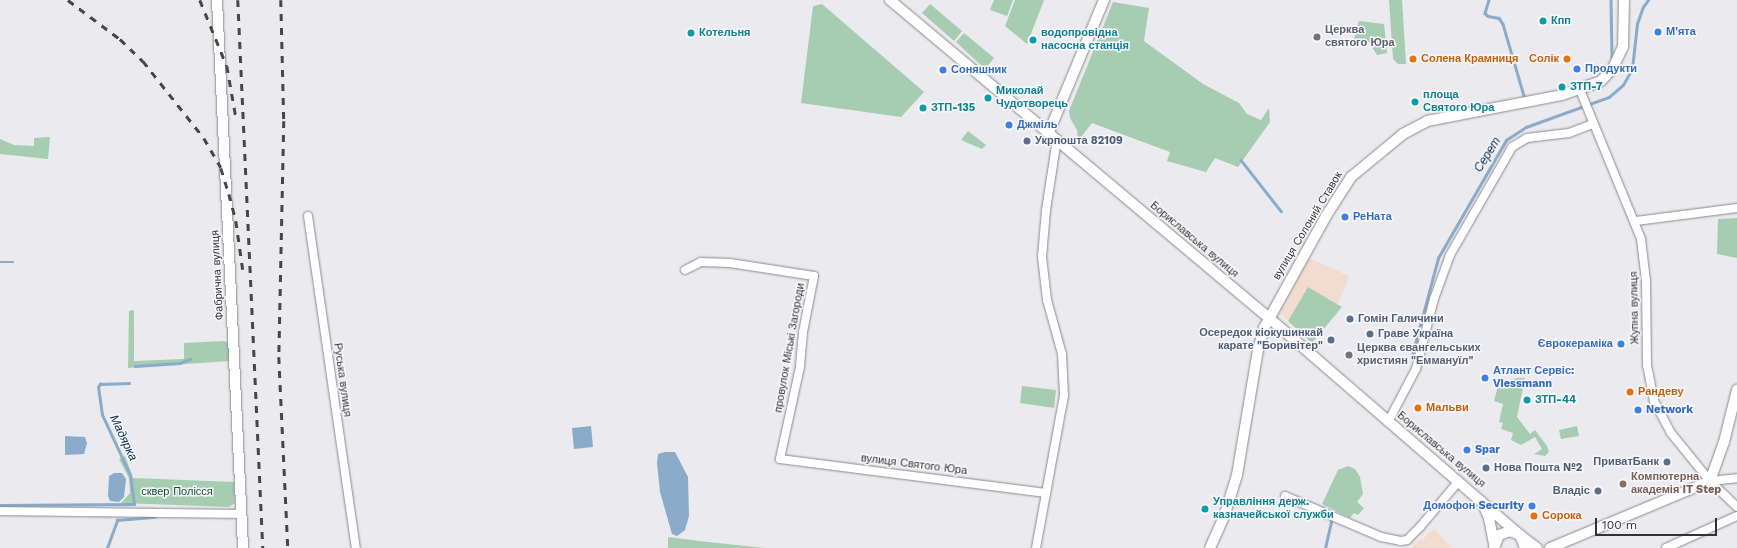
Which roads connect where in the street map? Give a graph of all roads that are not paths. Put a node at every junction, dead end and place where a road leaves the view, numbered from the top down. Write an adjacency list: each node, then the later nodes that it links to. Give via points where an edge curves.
1 (217, 0): 24 (street, Фабрична вулиця)
2 (890, 0): 7 (street, Бориславська вулиця)
3 (1104, 0): 7 (street)
4 (1624, 0): 5 (street, вулиця Солоний Ставок, via 1624,36 1619,57 1601,81)
5 (1580, 90): 6 (street, Жупна вулиця); 12 (street, вулиця Солоний Ставок, via 1432,119 1403,134 1352,176)
6 (1593, 124): 10 (street, Жупна вулиця); 14 (street, via 1569,133 1527,138 1512,147 1450,255 1434,299 1416,369)
7 (1053, 136): 12 (street, Бориславська вулиця); 19 (street, via 1042,257 1046,300 1062,354 1064,387)
8 (1737, 208): 10 (street)
9 (308, 216): 29 (street, Руська вулиця)
10 (1636, 221): 17 (street, Жупна вулиця, via 1646,270 1647,365 1652,396 1671,433)
11 (685, 270): 15 (street, провулок Міські Загороди, via 701,262 730,263 814,276 802,332 800,366)
12 (1268, 317): 14 (street, Бориславська вулиця); 31 (street, вулиця Солоний Ставок, via 1258,350 1237,475 1224,517)
13 (1737, 390): 17 (street, via 1724,442)
14 (1388, 422): 18 (street, Бориславська вулиця)
15 (780, 459): 19 (street, вулиця Святого Юра)
16 (1737, 478): 17 (street)
17 (1710, 481): 22 (street, Жупна вулиця); 34 (street)
18 (1458, 482): 20 (street, via 1407,540 1401,541 1381,537); 21 (street, Бориславська вулиця)
19 (1046, 493): 30 (street)
20 (1286, 496)
21 (1481, 500): 26 (street, Бориславська вулиця); 27 (street, Бориславська вулиця, via 1489,518)
22 (1737, 507)
23 (0, 511): 24 (street)
24 (242, 514): 28 (street, Фабрична вулиця)
25 (1737, 516): 35 (street)
26 (1518, 534): 27 (street, via 1502,533); 32 (street); 33 (street, Бориславська вулиця)
27 (1494, 546)
28 (244, 548)
29 (356, 548)
30 (1036, 548)
31 (1210, 548)
32 (1525, 548)
33 (1537, 548)
34 (1550, 548)
35 (1666, 548)

